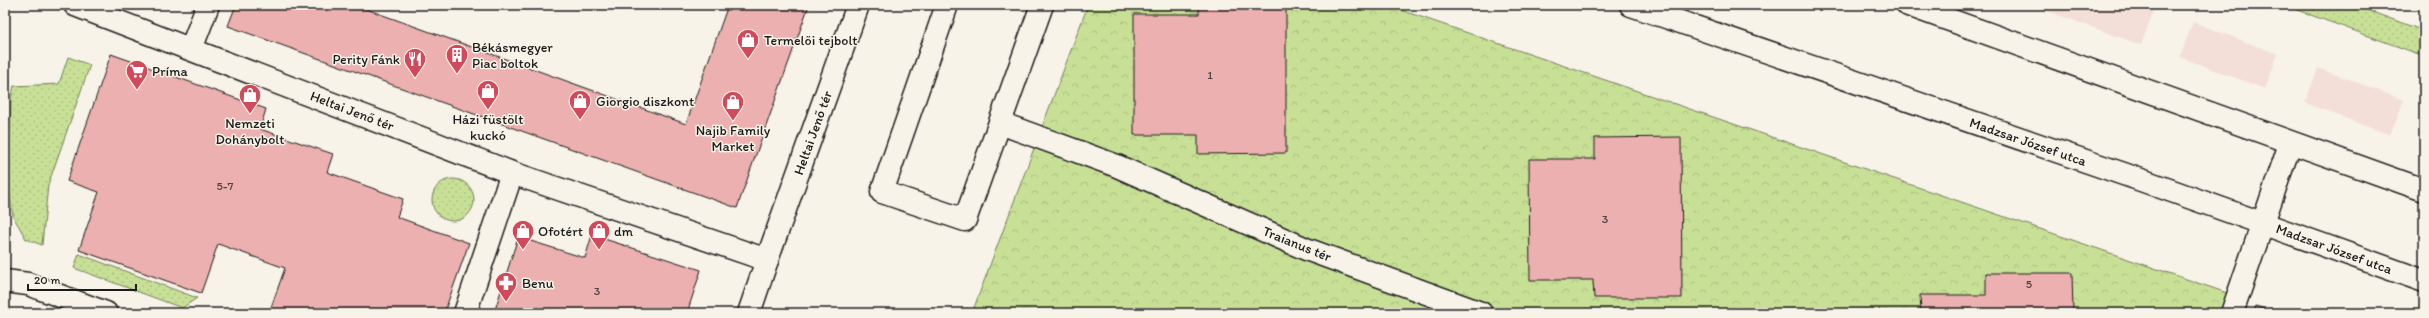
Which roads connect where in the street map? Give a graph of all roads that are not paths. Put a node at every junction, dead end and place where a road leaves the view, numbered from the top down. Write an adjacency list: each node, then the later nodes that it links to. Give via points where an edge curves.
1 (75, 5): 8 (street, Heltai Jenő tér)
2 (208, 5): 8 (street)
3 (858, 5): 14 (street, Heltai Jenő tér)
4 (947, 5): 9 (street, via 882,192 965,220)
5 (1042, 5): 9 (street)
6 (1631, 5): 13 (street, Madzsar József utca)
7 (1908, 5): 10 (street)
8 (191, 49): 11 (street, Heltai Jenő tér)
9 (1000, 123): 20 (street, Traianus tér, via 1117,166 1306,249)
10 (2290, 144): 12 (street); 13 (street)
11 (512, 172): 14 (street, Heltai Jenő tér); 18 (street)
12 (2424, 190)
13 (2261, 223): 16 (street, Madzsar József utca); 21 (street)
14 (767, 260): 19 (street, Heltai Jenő tér)
15 (5, 281): 17 (street, via 28,284)
16 (2424, 281)
17 (106, 313)
18 (465, 313)
19 (749, 313)
20 (1482, 313)
21 (2232, 313)

